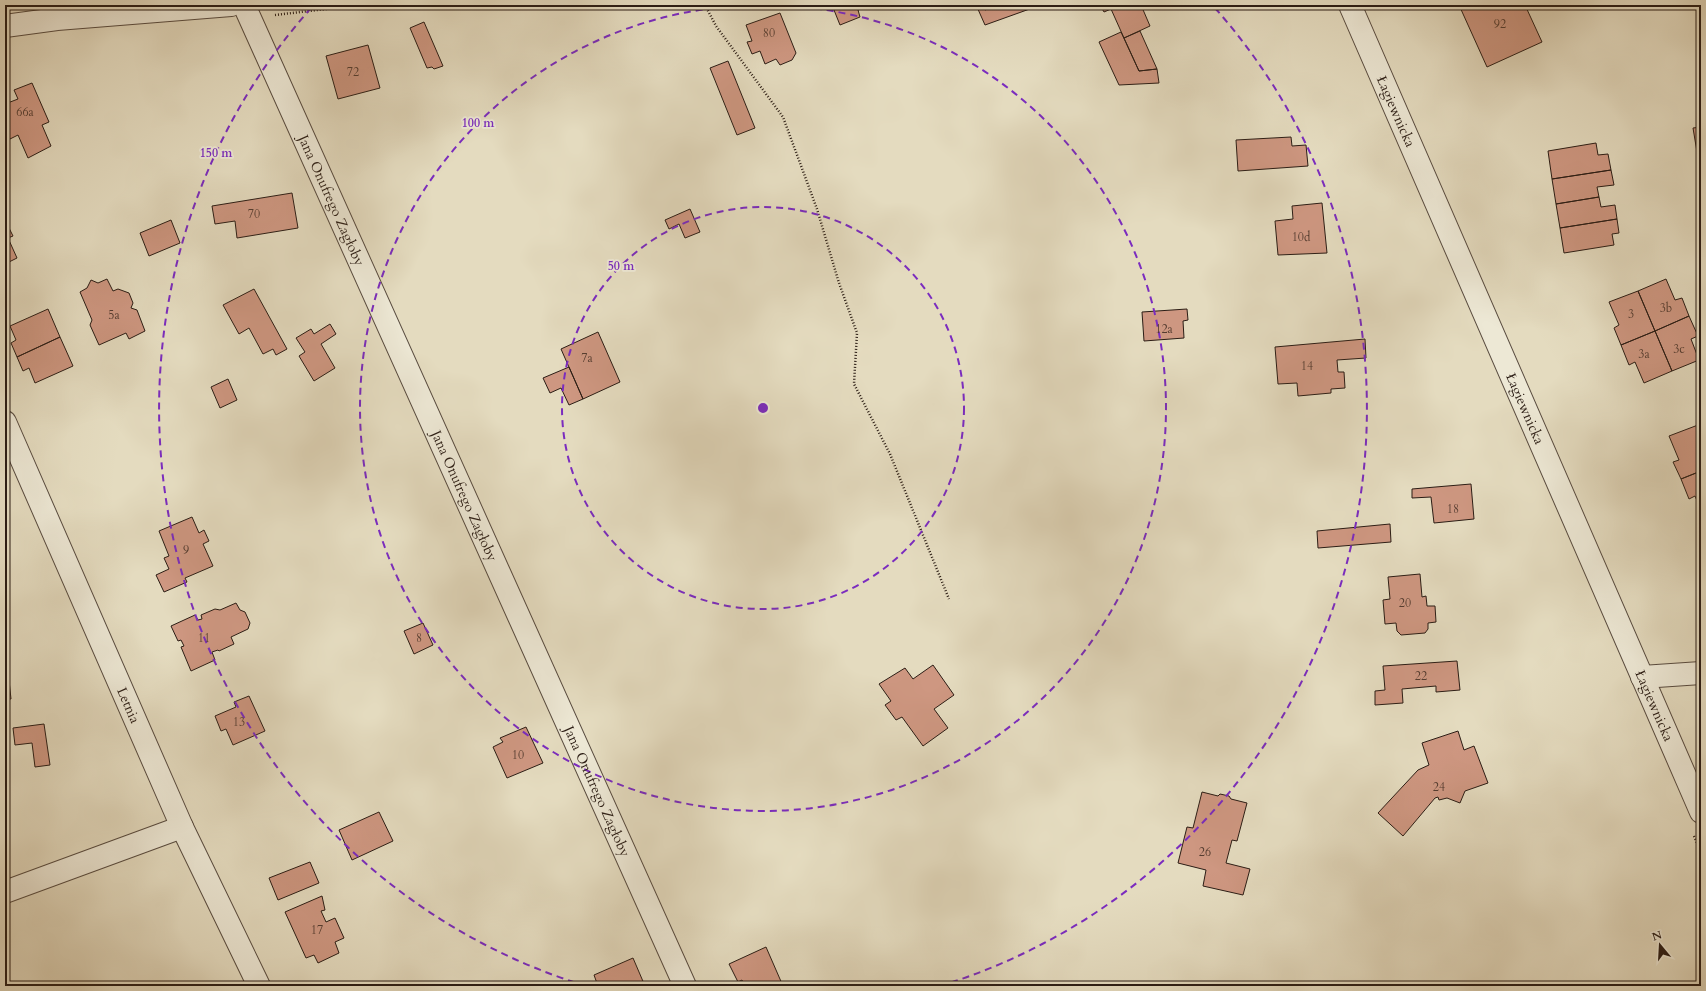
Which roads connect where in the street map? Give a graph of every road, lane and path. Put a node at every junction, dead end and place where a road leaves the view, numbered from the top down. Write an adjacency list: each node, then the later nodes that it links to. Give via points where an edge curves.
1 (231, 5): 5 (street, via 57,19)
2 (244, 5): 14 (street, Jana Onufrego Zagłoby)
3 (705, 5): 7 (path, via 716,26 783,117 858,333 854,384 890,454)
4 (1350, 5): 9 (street, Łagiewnicka)
5 (5, 26)
6 (5, 422): 11 (street, Letnia)
7 (949, 599)
8 (1701, 673): 9 (street)
9 (1642, 677): 10 (street, Łagiewnicka)
10 (1701, 812)
11 (182, 828): 12 (street); 13 (street, Letnia)
12 (5, 892)
13 (259, 986)
14 (685, 986)

